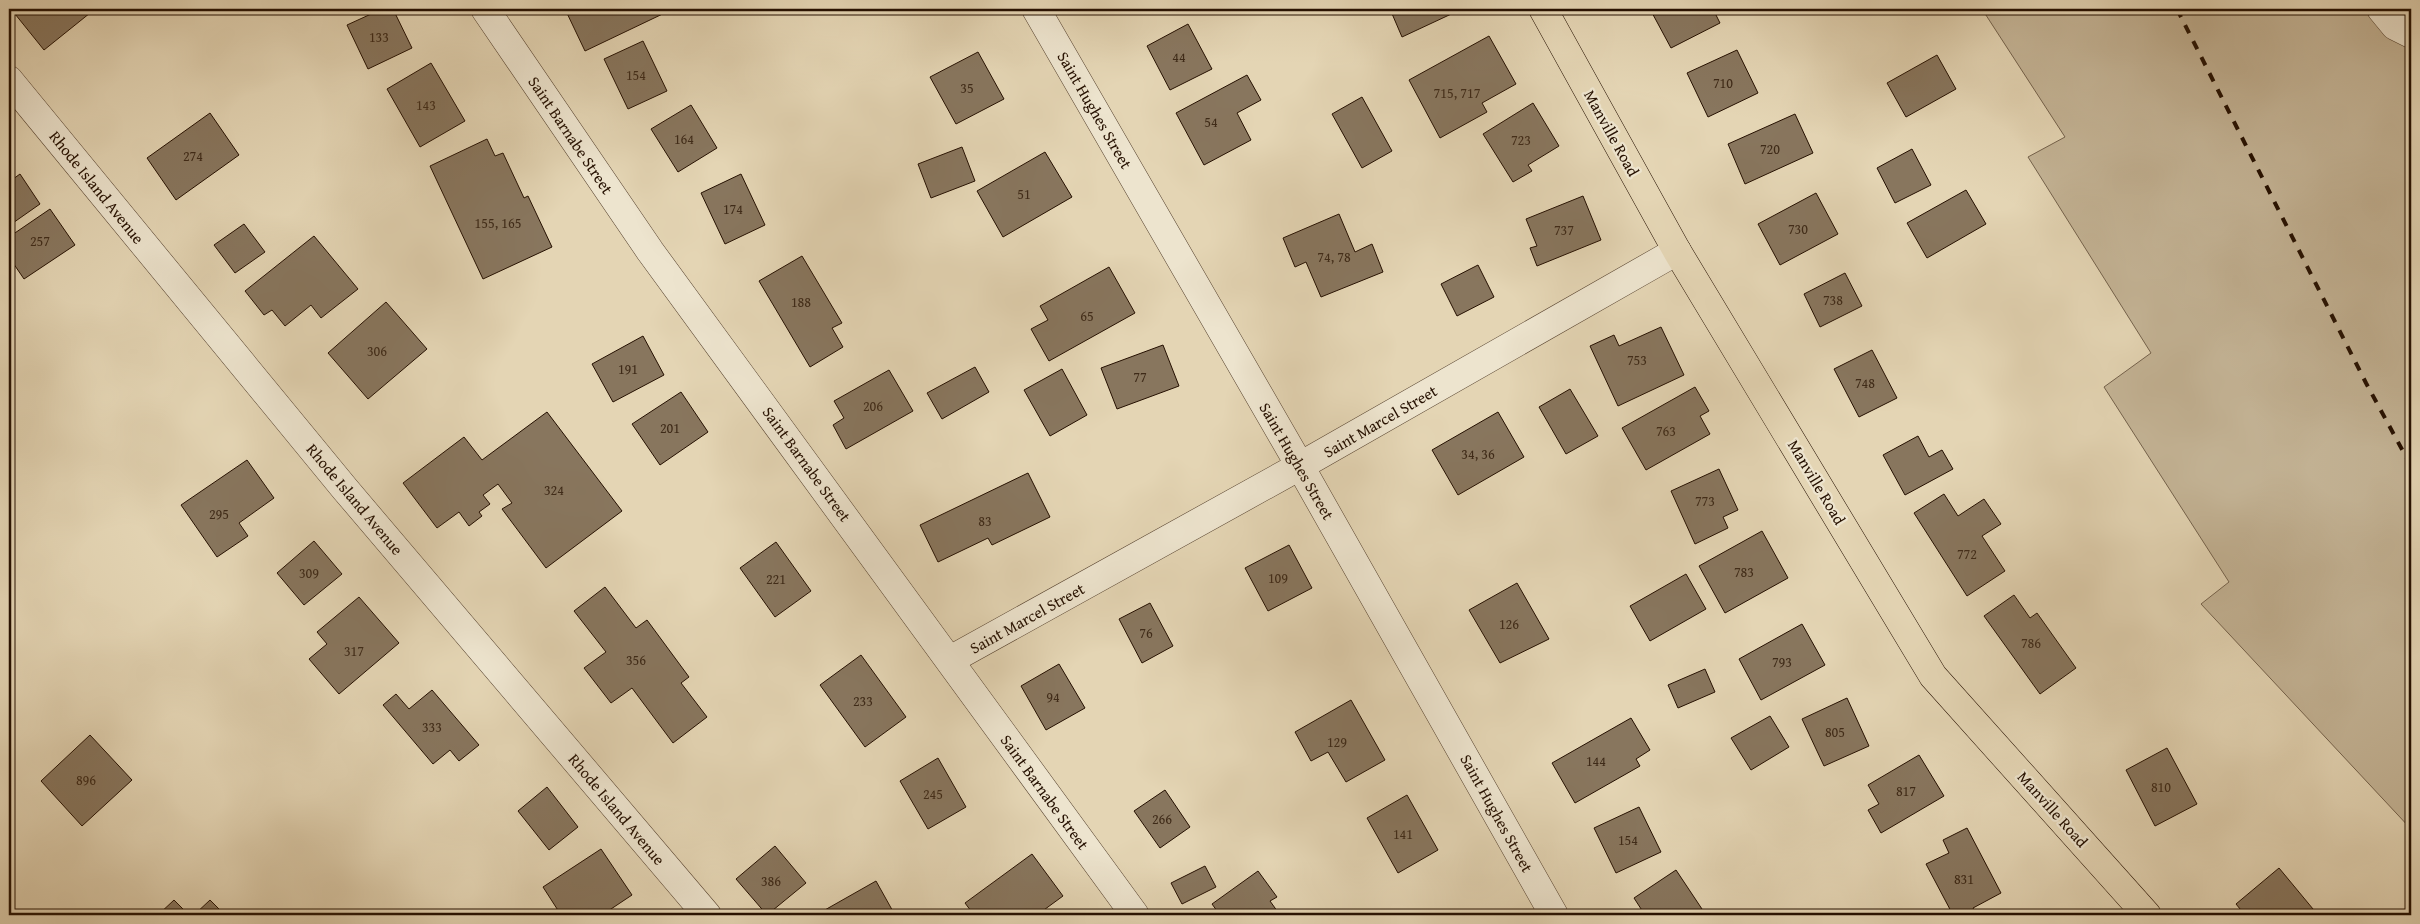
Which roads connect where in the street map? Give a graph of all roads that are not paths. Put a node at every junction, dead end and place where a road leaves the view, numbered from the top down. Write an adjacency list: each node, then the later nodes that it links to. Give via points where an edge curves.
1 (485, 9): 9 (street, Saint Barnabe Street, via 650,251)
2 (1036, 9): 8 (street, Saint Hughes Street)
3 (1543, 9): 7 (main road, Manville Road)
4 (2381, 9): 5 (street, via 2395,26)
5 (2411, 34)
6 (9, 80): 10 (street, Rhode Island Avenue, via 345,488)
7 (1677, 251): 8 (street, Saint Marcel Street); 13 (main road, Manville Road, via 1933,676)
8 (1300, 466): 9 (street, Saint Marcel Street); 12 (street, Saint Hughes Street)
9 (950, 660): 11 (street, Saint Barnabe Street)
10 (707, 915)
11 (1135, 915)
12 (1554, 915)
13 (2147, 915)

